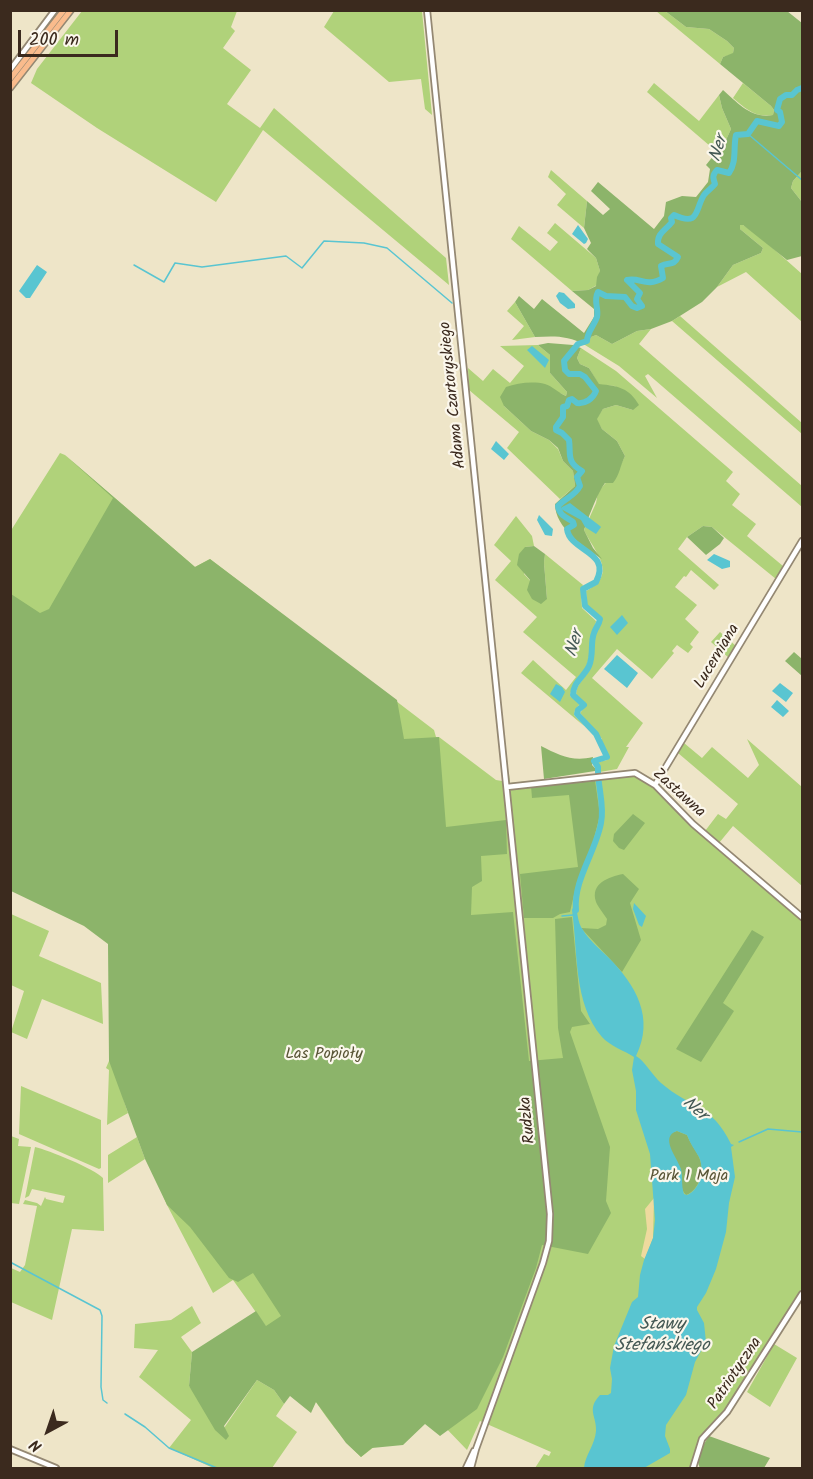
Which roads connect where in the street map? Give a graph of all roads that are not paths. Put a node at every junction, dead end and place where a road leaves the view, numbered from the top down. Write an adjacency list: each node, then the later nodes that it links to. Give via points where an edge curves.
1 (55, 10): 5 (street)
2 (64, 10): 6 (main road)
3 (71, 10): 7 (main road)
4 (427, 10): 9 (street, Adama Czartoryskiego)
5 (10, 70)
6 (10, 79)
7 (10, 88)
8 (802, 541): 10 (street, Lucerniana)
9 (506, 777): 11 (street, Rudzka)
10 (655, 785): 11 (street, Zastawna, via 632,773); 12 (street, Zastawna, via 693,824)
11 (507, 787): 15 (street, Rudzka, via 550,1227 542,1268)
12 (802, 917)
13 (802, 1294): 19 (street, Patriotyczna, via 727,1412 704,1437)
14 (10, 1449): 16 (street)
15 (476, 1449): 17 (street, Rudzka); 18 (street, Rudzka)
16 (56, 1468)
17 (466, 1468)
18 (471, 1468)
19 (693, 1468)

